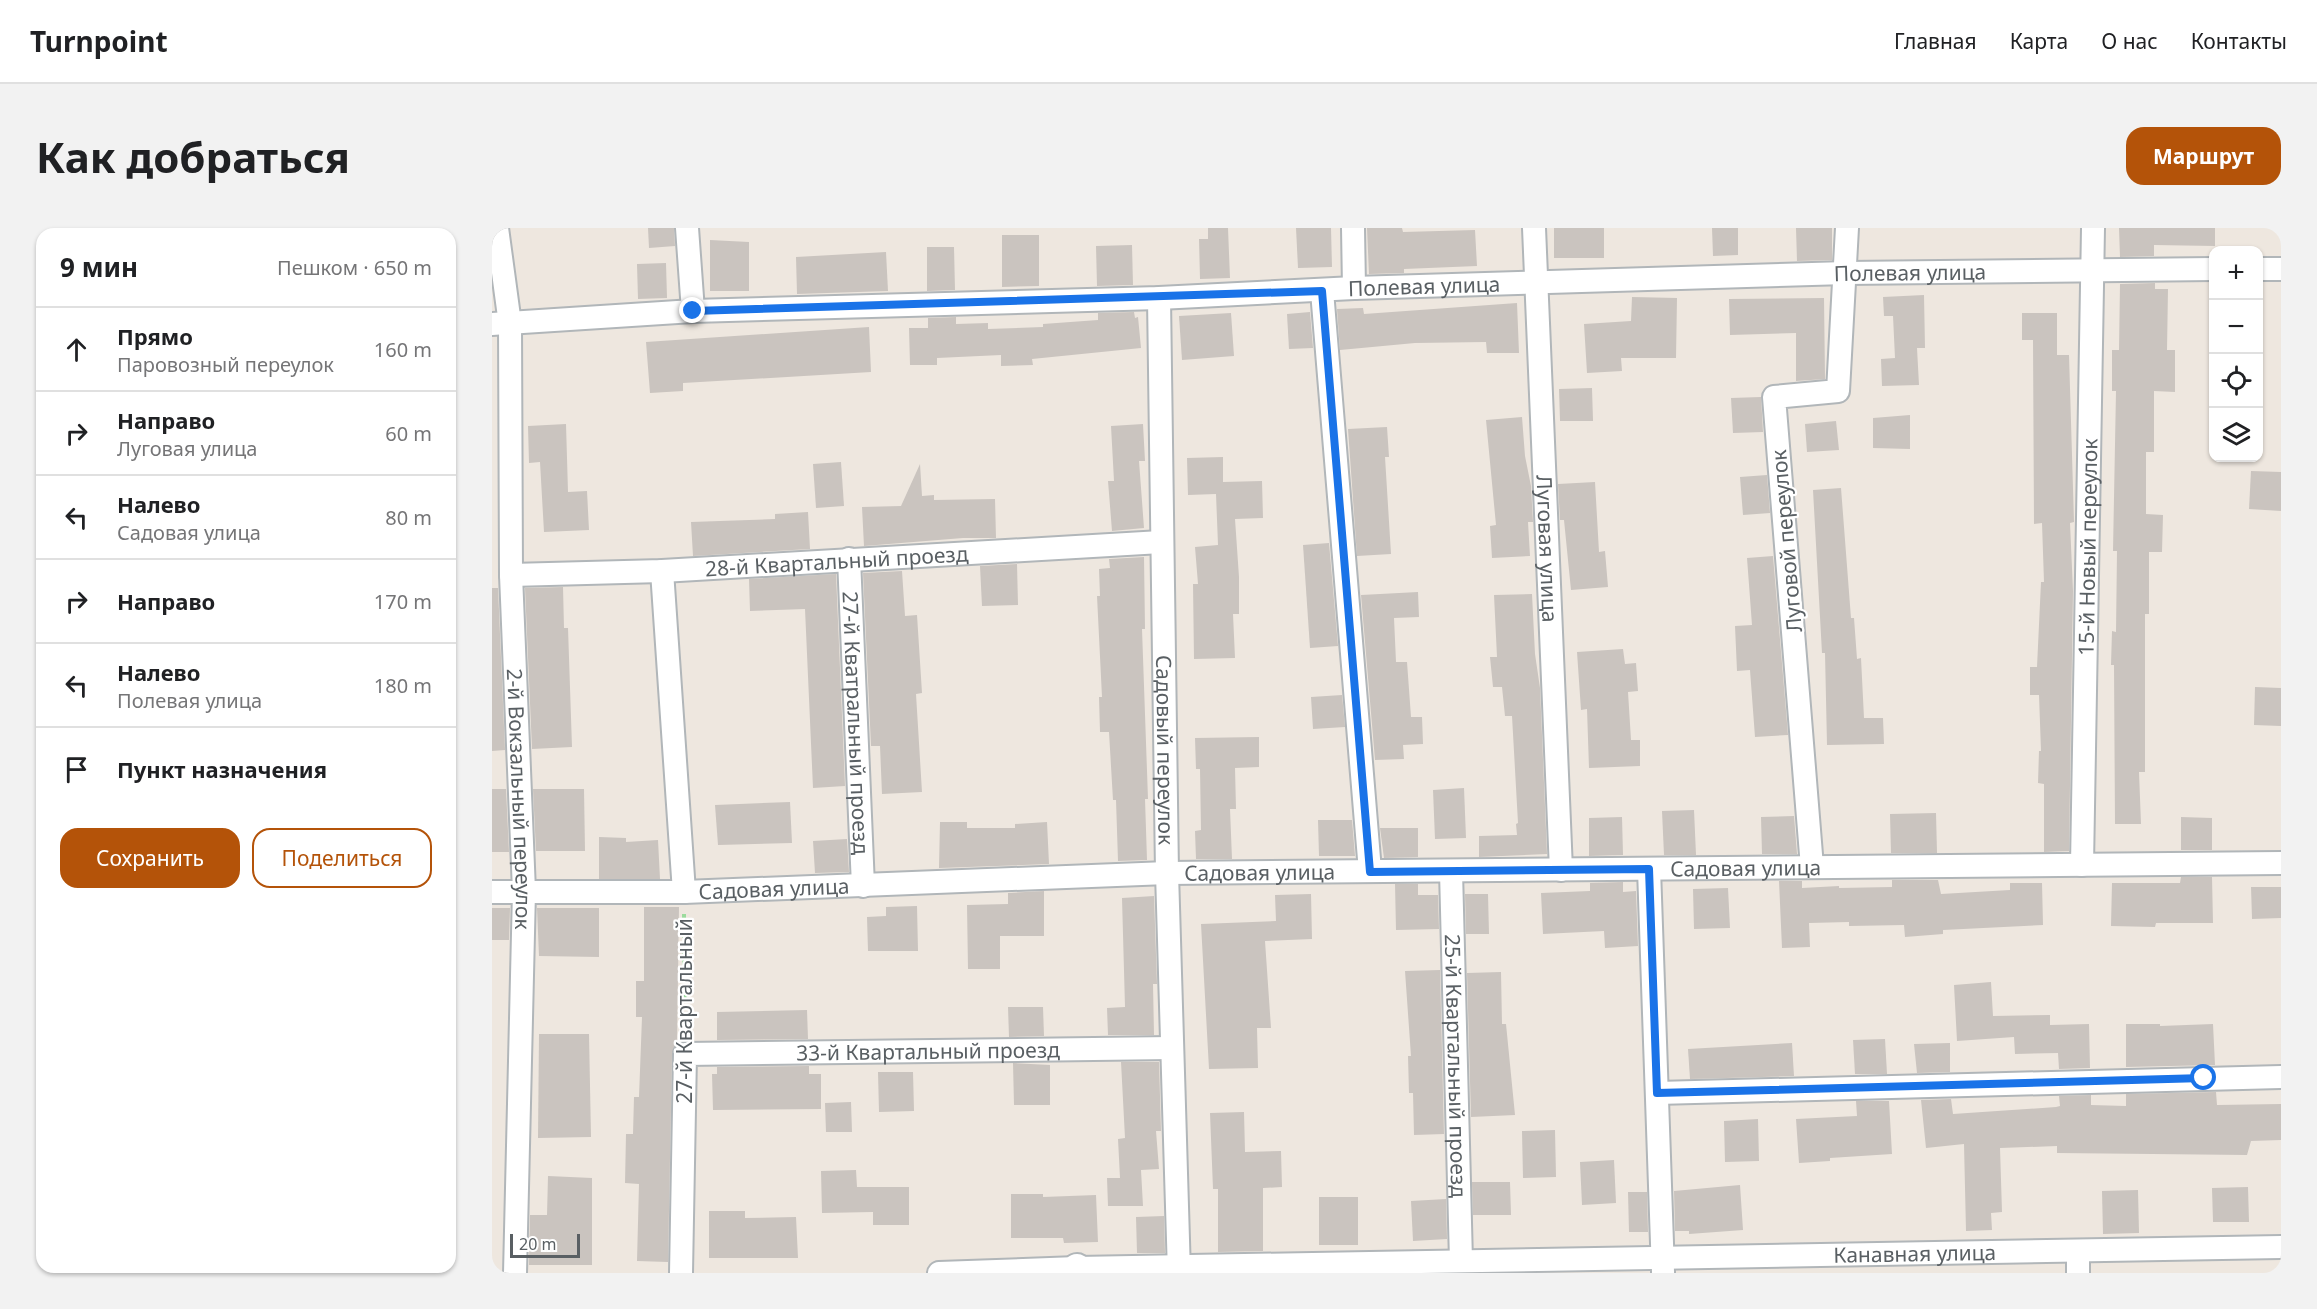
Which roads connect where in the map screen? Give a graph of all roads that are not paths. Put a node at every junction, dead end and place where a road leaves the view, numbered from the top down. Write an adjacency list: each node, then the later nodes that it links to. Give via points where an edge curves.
1 (497, 228): 17 (street, 2-й Вокзальный переулок)
2 (687, 228): 16 (street)
3 (1353, 228): 13 (street)
4 (1534, 228): 12 (street, Луговая улица)
5 (1847, 228): 11 (street)
6 (2093, 228): 7 (street, 15-й Новый переулок)
7 (2093, 269): 8 (street, Полевая улица); 11 (street, Полевая улица); 23 (street, 15-й Новый переулок)
8 (2209, 269)
9 (2263, 269): 10 (street)
10 (2281, 269)
11 (1846, 273): 12 (street, Полевая улица); 24 (street, Луговой переулок, via 1838,390 1774,397)
12 (1536, 284): 13 (street, Полевая улица); 26 (street, Луговая улица)
13 (1354, 288): 14 (street, Полевая улица)
14 (1322, 291): 15 (street, Полевая улица); 28 (street)
15 (1159, 298): 16 (street, Полевая улица); 18 (street, Садовый переулок)
16 (693, 311): 17 (street, Полевая улица)
17 (501, 324): 21 (street, 2-й Вокзальный переулок)
18 (1161, 542): 19 (street, 28-й Квартальный проезд); 29 (street, Садовый переулок)
19 (849, 559): 20 (street, 28-й Квартальный проезд); 30 (street, 27-й Кватральный проезд)
20 (662, 571): 21 (street, 28-й Квартальный проезд); 33 (street, 27-й Квартальный)
21 (511, 575): 31 (street, 2-й Вокзальный переулок)
22 (2281, 863): 23 (street, Садовая улица)
23 (2082, 865): 24 (street, Садовая улица)
24 (1812, 867): 25 (street, Садовая улица)
25 (1649, 869): 26 (street, Садовая улица); 37 (street)
26 (1561, 870): 27 (street, Садовая улица)
27 (1451, 871): 28 (street, Садовая улица); 39 (street, 25-й Квартальный проезд)
28 (1370, 872): 29 (street, Садовая улица)
29 (1167, 873): 30 (street, Садовая улица); 34 (street, Садовый переулок)
30 (863, 886): 33 (street, Садовая улица)
31 (524, 891): 32 (street, Садовая улица); 33 (street, Садовая улица); 44 (street, 2-й Вокзальный переулок)
32 (492, 892)
33 (684, 892)
34 (1172, 1048): 35 (street, 33-й Квартальный проезд); 43 (street, Садовый переулок)
35 (685, 1054): 45 (street, 27-й Квартальный)
36 (2281, 1077): 37 (street)
37 (1657, 1093): 41 (street)
38 (2281, 1247): 40 (street, Канавная улица)
39 (1461, 1262): 41 (street, Канавная улица); 43 (street, Канавная улица)
40 (2078, 1262): 41 (street, Канавная улица)
41 (1663, 1266)
42 (1081, 1270): 43 (street, Канавная улица); 46 (street, Канавная улица)
43 (1178, 1270)
44 (516, 1273)
45 (681, 1273)
46 (939, 1273)

